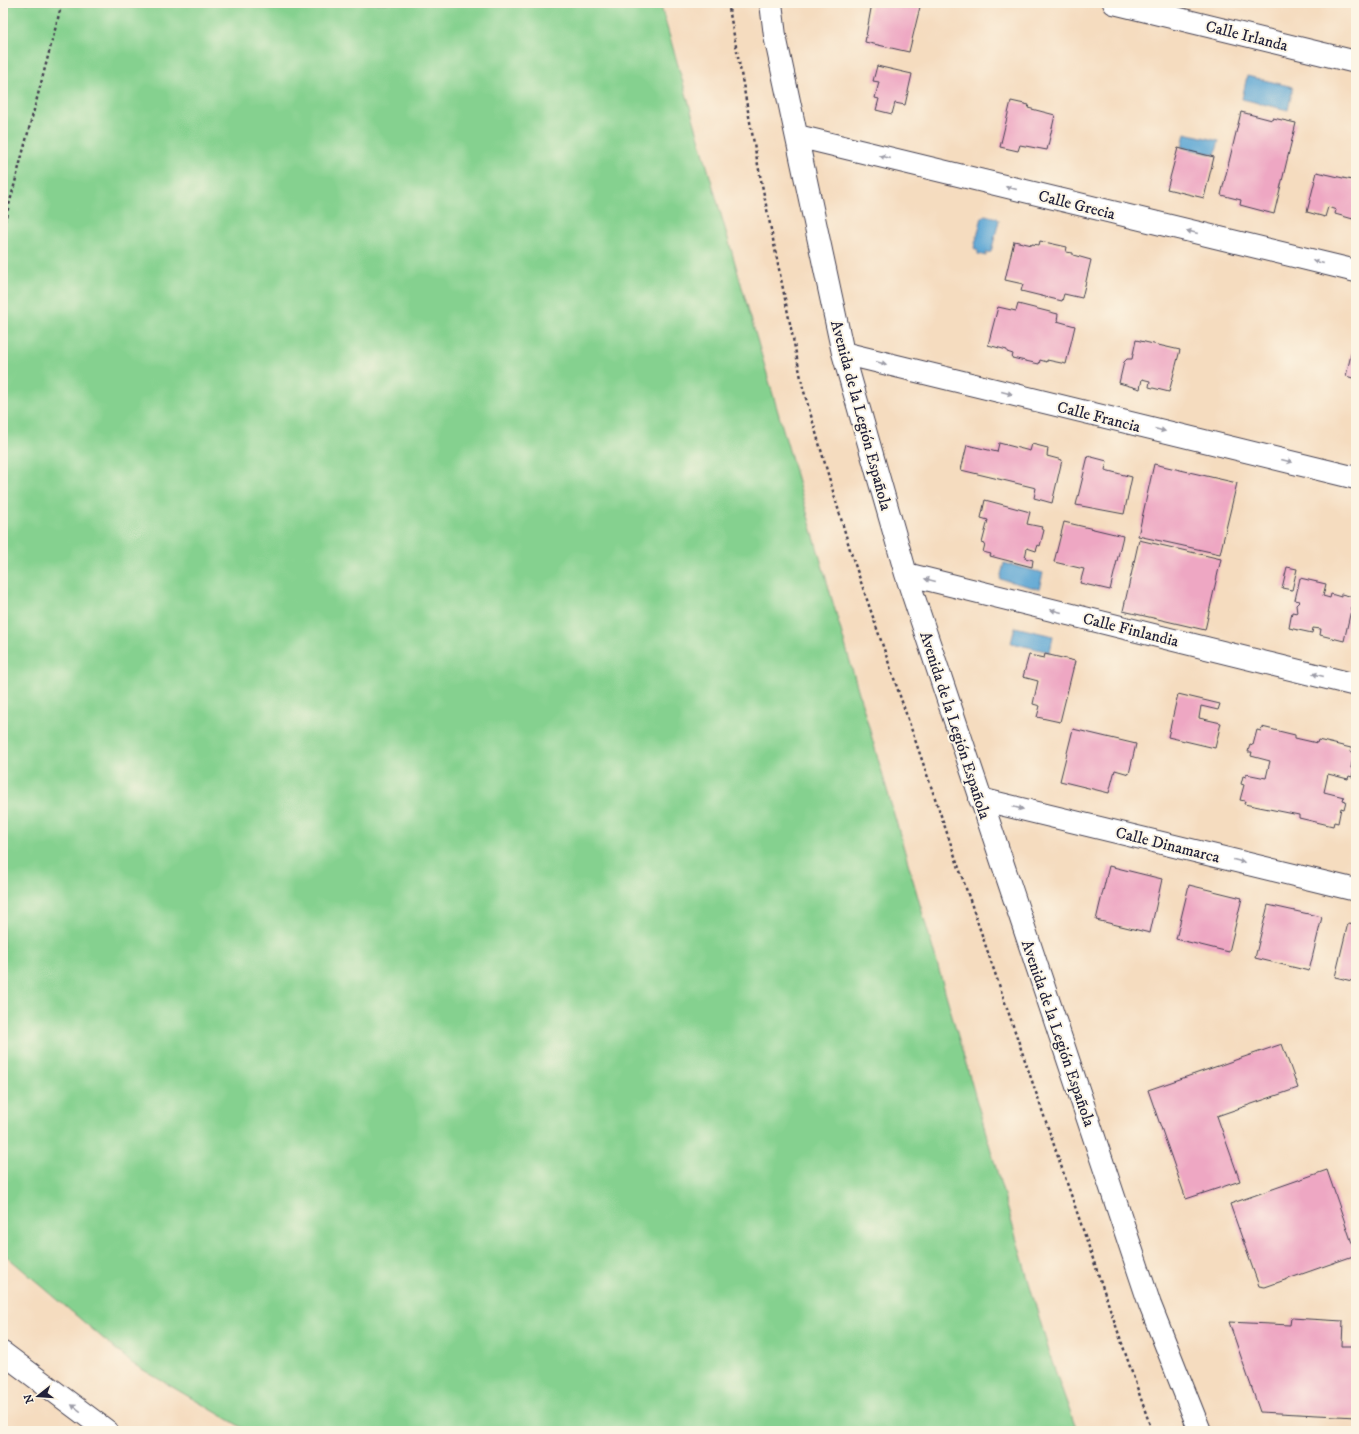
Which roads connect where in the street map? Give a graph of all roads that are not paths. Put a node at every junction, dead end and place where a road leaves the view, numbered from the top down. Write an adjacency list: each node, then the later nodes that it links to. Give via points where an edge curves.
1 (771, 3): 4 (street, Avenida de la Legión Española, via 775,36)
2 (1114, 3): 3 (street, Calle Irlanda)
3 (1356, 62)
4 (797, 136): 5 (street, Calle Grecia, one-way to 4); 6 (street, Avenida de la Legión Española)
5 (1356, 271)
6 (843, 354): 7 (street, Calle Francia, one-way to 7); 8 (street, Avenida de la Legión Española)
7 (1356, 478)
8 (906, 574): 9 (street, Calle Finlandia, one-way to 8); 10 (street, Avenida de la Legión Española)
9 (1356, 684)
10 (980, 799): 11 (street, Calle Dinamarca, one-way to 11); 14 (street, Avenida de la Legión Española, via 1150,1305)
11 (1356, 890)
12 (3, 1353): 13 (street, one-way to 12)
13 (107, 1431)
14 (1200, 1431)

